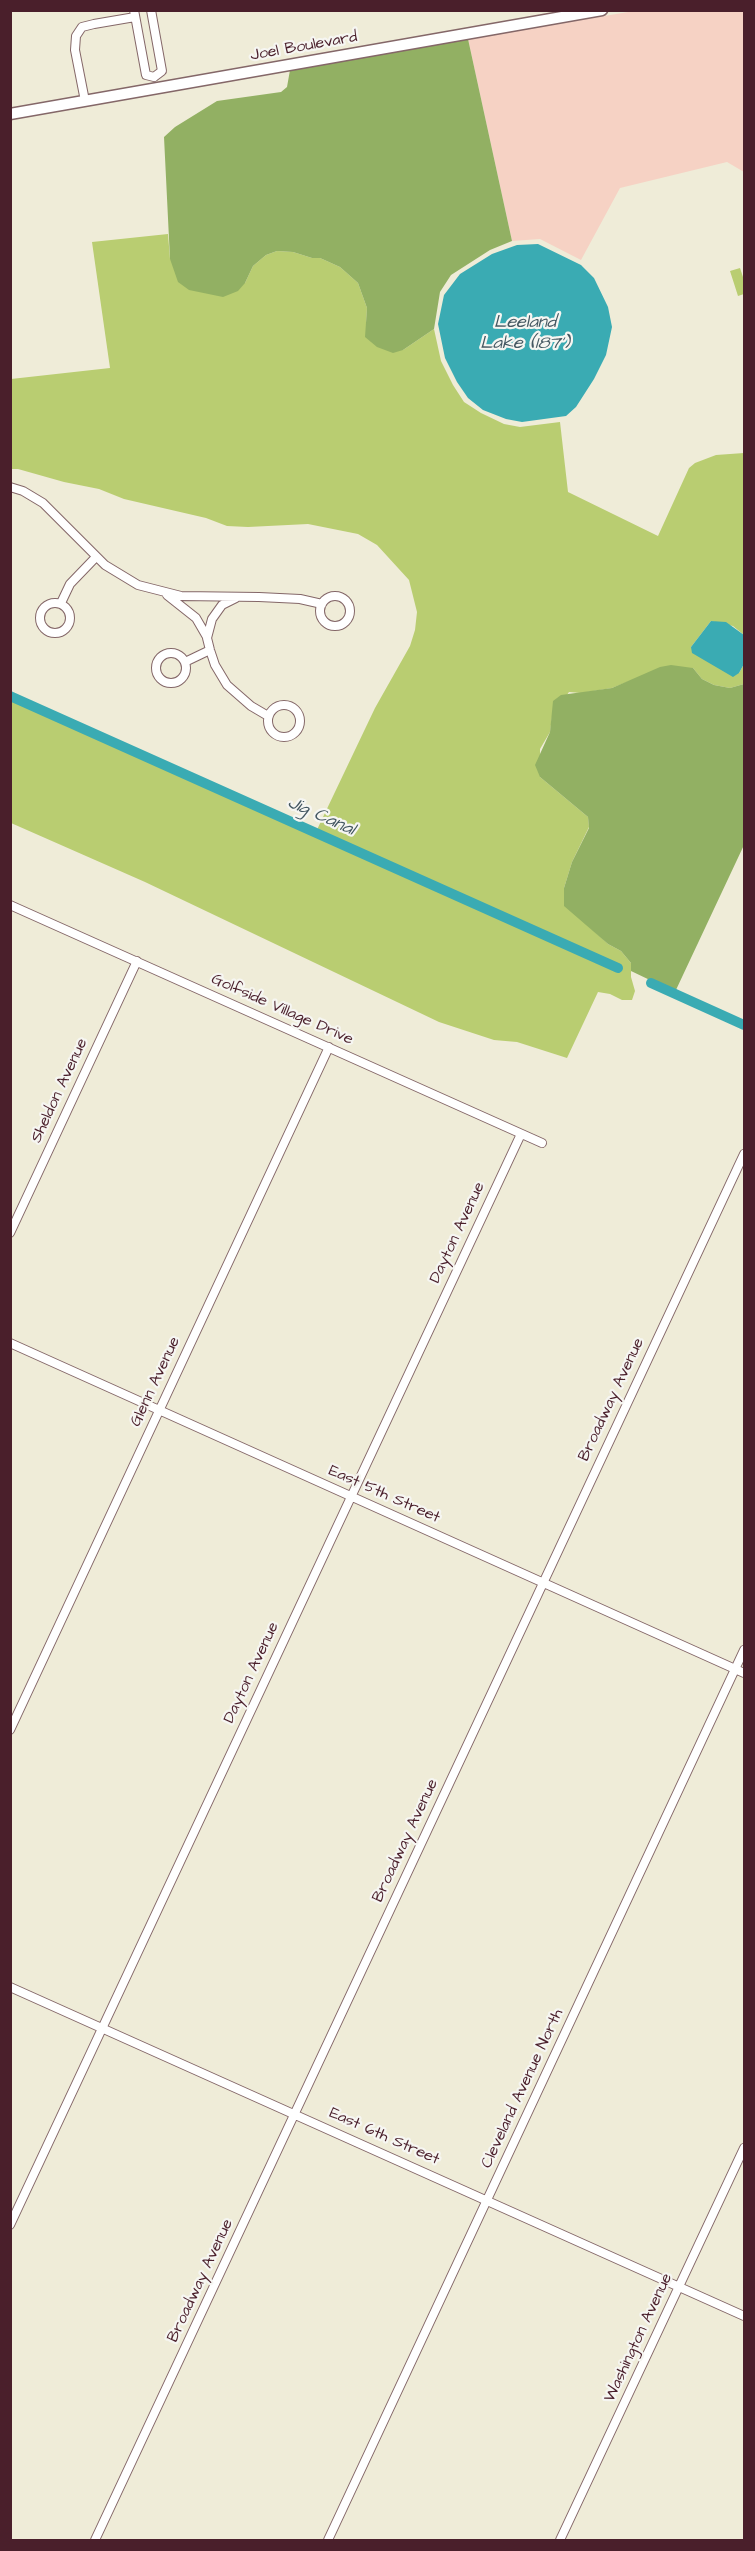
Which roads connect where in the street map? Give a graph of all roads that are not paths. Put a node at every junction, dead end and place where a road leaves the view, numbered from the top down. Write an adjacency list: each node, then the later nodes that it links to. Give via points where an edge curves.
1 (152, 10): 4 (street, via 162,71)
2 (602, 10): 4 (main road, Joel Boulevard)
3 (135, 14): 4 (street, via 146,75); 5 (street, via 82,27 76,36)
4 (155, 82): 5 (main road, Joel Boulevard)
5 (85, 101): 6 (main road, Joel Boulevard)
6 (10, 114)
7 (10, 487): 8 (street, via 43,503)
8 (96, 557): 9 (street, via 125,579); 11 (street, via 70,584)
9 (165, 593): 10 (street); 13 (street, via 196,618)
10 (242, 597): 12 (street, via 300,599); 13 (street, via 226,601 216,612)
11 (61, 603)
12 (322, 604)
13 (207, 638): 14 (street)
14 (210, 650): 15 (street); 16 (street, via 227,685)
15 (185, 662)
16 (268, 716)
17 (10, 905): 18 (street, Golfside Village Drive)
18 (138, 961): 19 (street, Golfside Village Drive); 23 (street, Sheldon Avenue)
19 (329, 1047): 20 (street, Golfside Village Drive); 25 (street, Glenn Avenue)
20 (521, 1134): 21 (street, Golfside Village Drive); 26 (street, Dayton Avenue)
21 (542, 1143)
22 (744, 1154): 27 (street, Broadway Avenue)
23 (10, 1233)
24 (10, 1343): 25 (street, East 5th Street)
25 (160, 1410): 26 (street, East 5th Street); 31 (street, Glenn Avenue)
26 (351, 1497): 27 (street, East 5th Street); 33 (street, Dayton Avenue)
27 (543, 1582): 29 (street, East 5th Street); 34 (street, Broadway Avenue)
28 (744, 1650): 29 (street, Cleveland Avenue North)
29 (735, 1669): 30 (street, East 5th Street); 36 (street, Cleveland Avenue North)
30 (744, 1673)
31 (10, 1730)
32 (10, 1987): 33 (street, East 6th Street)
33 (103, 2028): 34 (street, East 6th Street); 37 (street, Dayton Avenue)
34 (295, 2114): 36 (street, East 6th Street); 40 (street, Broadway Avenue)
35 (744, 2148): 38 (street, Washington Avenue)
36 (488, 2200): 38 (street, East 6th Street); 41 (street, Cleveland Avenue North)
37 (10, 2225)
38 (680, 2287): 39 (street, East 6th Street); 42 (street, Washington Avenue)
39 (744, 2316)
40 (95, 2541)
41 (328, 2541)
42 (560, 2541)

